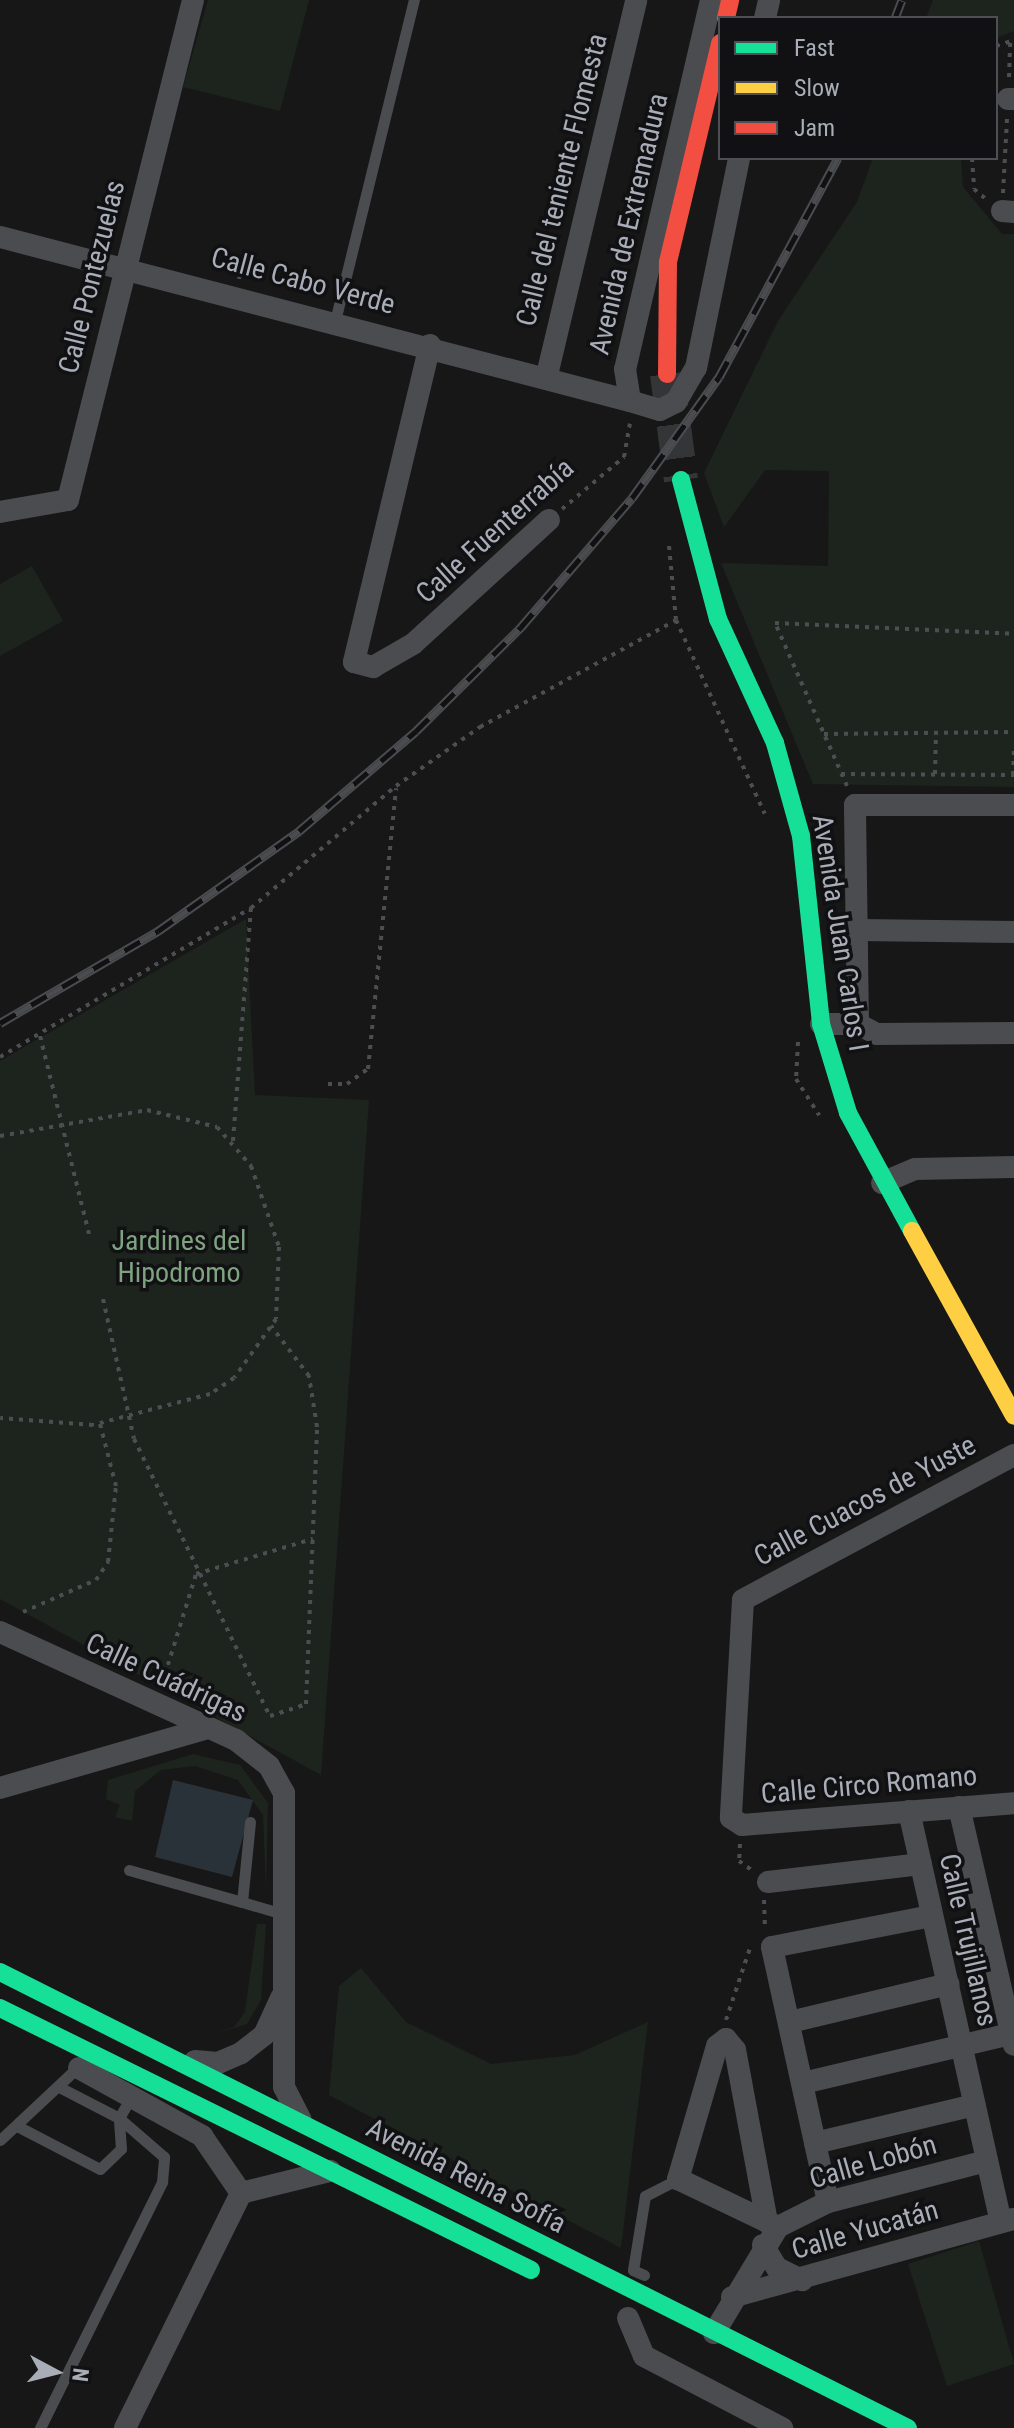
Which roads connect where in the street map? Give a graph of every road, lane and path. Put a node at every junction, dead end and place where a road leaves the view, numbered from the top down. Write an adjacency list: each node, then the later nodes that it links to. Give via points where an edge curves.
1 (193, 0): 13 (street, Calle Pontezuelas)
2 (414, 0): 15 (lane)
3 (636, 0): 19 (street, Calle del teniente Flomesta)
4 (711, 0): 17 (street, Avenida de Extremadura)
5 (1012, 40): 7 (path)
6 (718, 51): 18 (main road, Avenida de Extremadura, via 668,262)
7 (1011, 99): 10 (path)
8 (739, 160): 21 (street, via 696,368 676,402 660,410)
9 (972, 160): 10 (path, via 974,189)
10 (1008, 212)
11 (0, 237): 13 (street, Calle Cabo Verde)
12 (246, 254): 14 (path)
13 (124, 266): 14 (street, Calle Cabo Verde); 23 (street, Calle Pontezuelas, via 68,500)
14 (235, 295): 15 (street, Calle Cabo Verde)
15 (335, 321): 16 (street, Calle Cabo Verde)
16 (430, 345): 19 (street, Calle Cabo Verde); 24 (street, Calle Fuenterrabía, via 354,662 373,667 413,644)
17 (625, 369): 20 (street); 21 (street, Avenida de Extremadura)
18 (667, 374)
19 (547, 375): 20 (street, Calle Cabo Verde)
20 (589, 387): 21 (street, Calle Cabo Verde)
21 (630, 401): 24 (path, Calle Fuenterrabía, via 624,457)
22 (681, 480): 42 (main road, Avenida Juan Carlos I, via 718,619 775,743 801,836)
23 (0, 512)
24 (549, 520)
25 (669, 542): 26 (path)
26 (676, 620): 35 (path, via 480,727); 38 (path)
27 (1014, 634): 30 (path, via 775,623)
28 (1014, 732): 29 (path)
29 (936, 733): 30 (path); 33 (path)
30 (824, 734): 32 (path)
31 (1014, 750): 34 (path)
32 (841, 774): 33 (path); 36 (path)
33 (935, 774): 34 (path)
34 (1014, 775)
35 (396, 786): 39 (path); 48 (path, via 368,1069 347,1084)
36 (855, 805): 37 (street); 40 (street)
37 (1014, 805)
38 (771, 828)
39 (251, 908): 46 (path); 52 (path)
40 (860, 930): 41 (street); 43 (street)
41 (1014, 932)
42 (821, 1024): 43 (street); 54 (main road, Avenida Juan Carlos I, via 848,1113)
43 (858, 1024): 45 (street, via 877,1034)
44 (798, 1033): 50 (path, via 796,1079)
45 (1014, 1033)
46 (40, 1036): 47 (path); 49 (path)
47 (0, 1057)
48 (328, 1084)
49 (60, 1122): 51 (path); 52 (path, via 147,1110 217,1127); 55 (path)
50 (826, 1126)
51 (0, 1136)
52 (233, 1141): 57 (path, via 251,1166 279,1247)
53 (1014, 1167): 54 (street, via 915,1169)
54 (882, 1183): 58 (main road, Avenida Juan Carlos I)
55 (89, 1234)
56 (103, 1299): 60 (path)
57 (271, 1326): 60 (path, via 222,1386); 63 (path, via 309,1376 314,1395)
58 (1014, 1416)
59 (0, 1418): 61 (path)
60 (130, 1420): 61 (path); 64 (path)
61 (100, 1424): 65 (path, via 116,1486 108,1562 96,1580)
62 (1014, 1455): 73 (street, Calle Cuacos de Yuste, via 743,1600)
63 (313, 1539): 64 (path); 64 (path, via 306,1704 291,1712 270,1716)
64 (196, 1574): 67 (path)
65 (23, 1612)
66 (0, 1632): 68 (street, Calle Cuádrigas)
67 (161, 1688)
68 (205, 1729): 69 (street); 79 (street, Calle Cuádrigas, via 236,1740 269,1766 284,1793)
69 (0, 1788)
70 (1013, 1805): 71 (street, Calle Circo Romano)
71 (959, 1807): 72 (street, Calle Circo Romano); 87 (street)
72 (909, 1811): 73 (street, Calle Circo Romano, via 742,1825); 75 (street, Calle Trujillanos)
73 (731, 1818)
74 (250, 1822): 78 (lane)
75 (921, 1864): 77 (street); 80 (street, Calle Trujillanos)
76 (129, 1870): 78 (lane)
77 (768, 1882)
78 (242, 1902): 79 (lane)
79 (283, 1914): 84 (street, Calle Cuádrigas)
80 (932, 1916): 83 (street, Calle Trujillanos); 86 (street, via 772,1947)
81 (760, 1921): 88 (path, via 726,2007)
82 (0, 1972): 90 (main road, Avenida Reina Sofía)
83 (948, 1984): 86 (street); 89 (street, Calle Trujillanos)
84 (283, 1993): 90 (street, Calle Cuádrigas, via 264,2035 241,2053 218,2063); 97 (street, Calle Cuádrigas, via 284,2087)
85 (0, 2010): 91 (street, via 27,2038); 102 (main road, Avenida Reina Sofía)
86 (790, 2022): 92 (street)
87 (1013, 2037): 89 (street)
88 (726, 2039): 103 (street, via 717,2046); 107 (street, via 735,2050)
89 (961, 2045): 92 (street); 95 (street, Calle Trujillanos)
90 (174, 2059): 97 (main road, Avenida Reina Sofía)
91 (78, 2067): 93 (lane); 94 (street)
92 (803, 2083): 100 (street)
93 (61, 2088): 96 (lane); 98 (lane)
94 (131, 2097): 96 (lane); 104 (street, via 202,2136)
95 (975, 2105): 100 (street); 101 (street, Calle Trujillanos)
96 (119, 2118): 98 (lane, via 121,2149 100,2169); 116 (lane, via 164,2157 162,2182)
97 (303, 2124): 112 (main road, Avenida Reina Sofía)
98 (17, 2126): 99 (lane)
99 (0, 2140)
100 (815, 2143): 105 (street)
101 (987, 2161): 105 (street, Calle Lobón); 106 (street, Calle Trujillanos)
102 (330, 2171): 104 (street); 110 (main road, Avenida Reina Sofía)
103 (678, 2179): 107 (street); 111 (lane, via 645,2196 634,2247 633,2270)
104 (241, 2193): 117 (street)
105 (828, 2202): 107 (street, Calle Lobón)
106 (1007, 2220): 109 (street, Calle Yucatán)
107 (772, 2224): 108 (street, Calle Lobón)
108 (763, 2245): 109 (street, via 777,2268); 112 (street, Calle Lobón)
109 (802, 2280): 112 (street, Calle Yucatán)
110 (557, 2283)
111 (659, 2283)
112 (720, 2313): 119 (main road, Avenida Reina Sofía)
113 (621, 2315): 114 (main road); 115 (street, via 644,2356)
114 (655, 2332)
115 (755, 2421): 118 (street)
116 (40, 2428)
117 (125, 2428)
118 (782, 2428)
119 (908, 2428)

